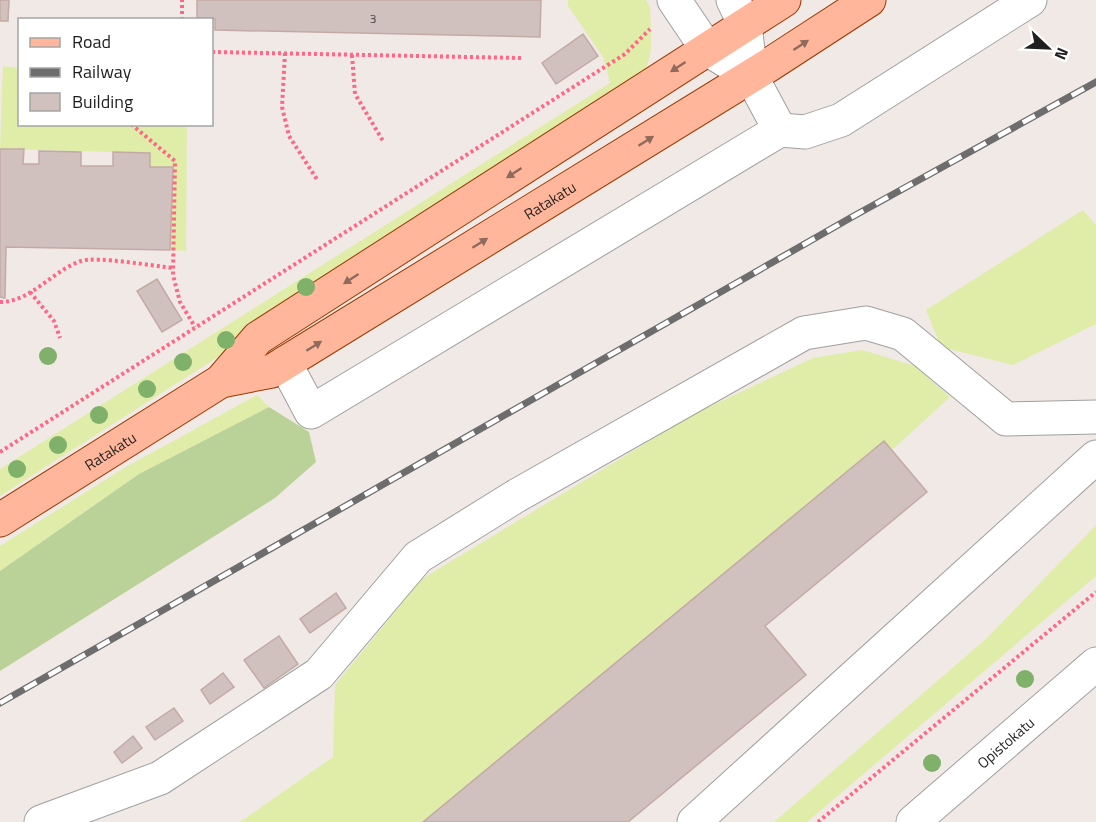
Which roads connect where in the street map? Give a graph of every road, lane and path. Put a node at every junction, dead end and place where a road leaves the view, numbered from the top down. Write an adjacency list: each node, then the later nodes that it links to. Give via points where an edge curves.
1 (182, 0): 7 (path)
2 (784, 0): 6 (main road, Ratakatu)
3 (869, 0): 13 (main road, Ratakatu, one-way to 3)
4 (1030, 0): 15 (street, via 841,120 805,132)
5 (676, 2): 8 (street); 21 (path, via 625,54)
6 (739, 12): 8 (main road, Ratakatu); 13 (street)
7 (182, 18)
8 (707, 49): 13 (street); 24 (main road, Ratakatu, one-way to 24, via 258,338)
9 (213, 52): 10 (path)
10 (285, 53): 11 (path); 17 (path, via 282,106 289,136)
11 (352, 55): 12 (path); 16 (path, via 355,94)
12 (521, 58)
13 (751, 76): 15 (street); 23 (main road, Ratakatu, one-way to 13)
14 (133, 126): 18 (path, via 175,161)
15 (780, 130): 23 (street, via 311,412)
16 (383, 141)
17 (318, 181)
18 (173, 268): 19 (path, via 84,260); 21 (path, via 180,302)
19 (30, 292): 20 (path); 22 (path, via 54,321)
20 (0, 302)
21 (195, 327): 26 (path)
22 (60, 338)
23 (285, 363): 24 (main road, Ratakatu, via 272,371)
24 (221, 381): 28 (main road, Ratakatu)
25 (1096, 417): 32 (street, via 1006,419 903,334 866,323 804,333 516,496 418,557 319,674 160,778)
26 (0, 452)
27 (1096, 457): 33 (street)
28 (0, 520)
29 (1096, 592): 34 (path)
30 (1096, 664): 31 (street, Opistokatu)
31 (930, 817)
32 (41, 822)
33 (694, 822)
34 (818, 822)

